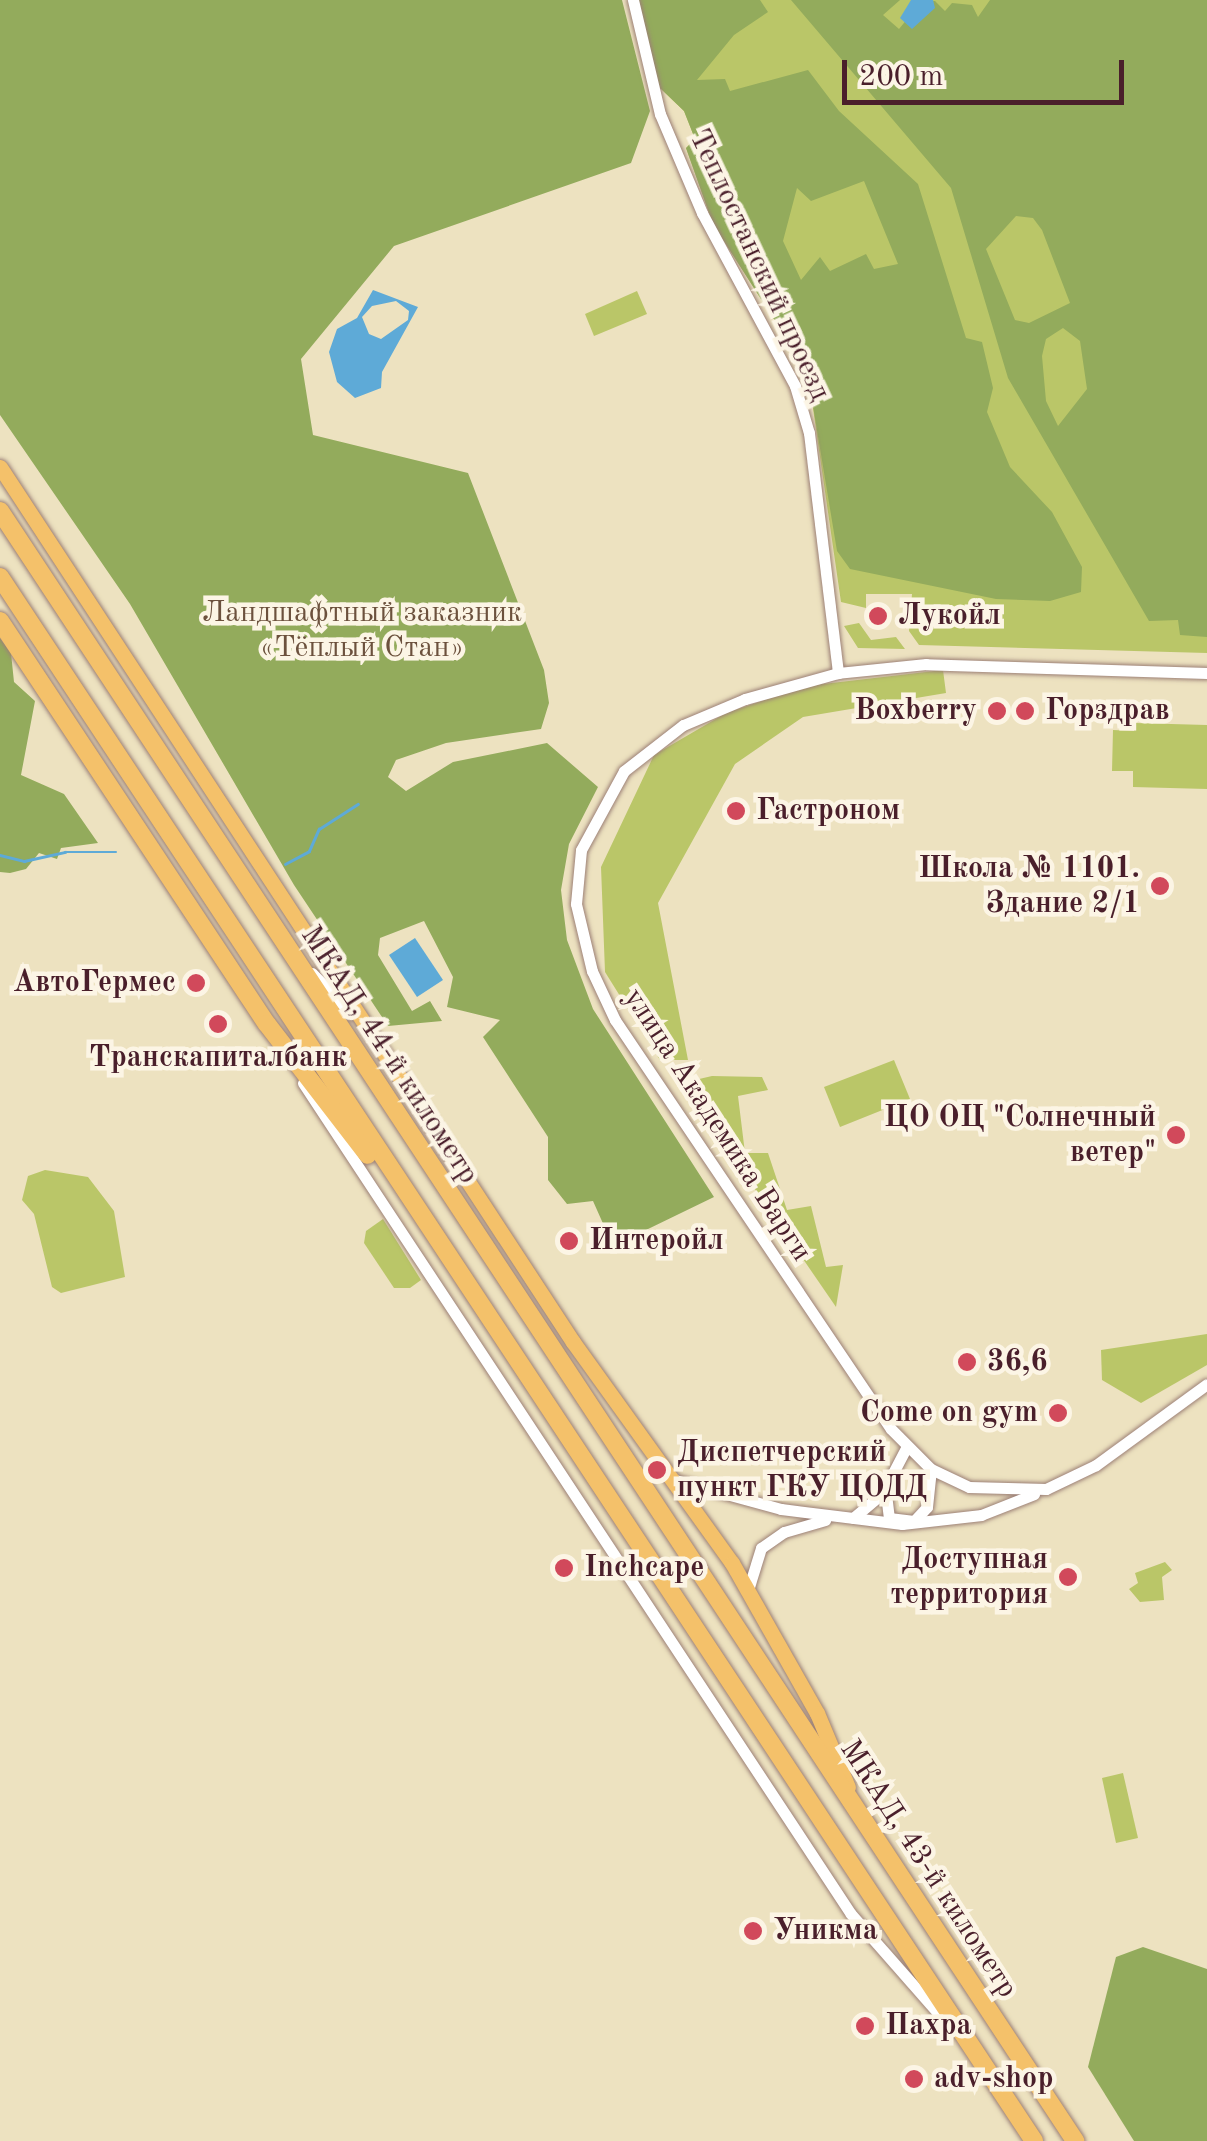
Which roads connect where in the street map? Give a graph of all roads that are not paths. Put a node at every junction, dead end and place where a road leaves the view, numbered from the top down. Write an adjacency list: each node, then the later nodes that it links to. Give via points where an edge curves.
1 (633, 0): 7 (street, Теплостанский проезд, via 660,114 702,212 795,386 809,432)
2 (0, 467): 10 (main road)
3 (0, 511): 8 (highway, МКАД, 44-й километр)
4 (0, 577): 11 (highway, МКАД, 44-й километр)
5 (0, 620): 9 (highway)
6 (1207, 672): 7 (street, улица Академика Варги, via 949,664)
7 (838, 673): 13 (street, улица Академика Варги, via 715,710 644,752 594,818 581,850 576,904 592,971 615,1020)
8 (283, 944): 10 (street); 21 (highway, МКАД, 44-й километр)
9 (267, 1024): 11 (highway); 24 (street, via 533,1426 680,1663 851,1914)
10 (372, 1034): 15 (main road, via 573,1342)
11 (418, 1214): 22 (highway, МКАД, 44-й километр)
12 (1207, 1384): 17 (street, улица Академика Варги, via 1096,1465)
13 (906, 1448): 14 (street, улица Академика Варги); 16 (street)
14 (931, 1470): 17 (street, улица Академика Варги, via 970,1488 1016,1492); 19 (street, via 927,1507)
15 (676, 1480): 18 (street); 20 (main road)
16 (890, 1481): 18 (street, via 870,1509); 19 (street, via 884,1509)
17 (1056, 1484): 19 (street, via 981,1516)
18 (847, 1520): 19 (street); 20 (street, via 800,1525 772,1539 752,1562)
19 (902, 1524)
20 (748, 1590): 23 (main road, via 817,1713)
21 (735, 1627): 23 (highway, МКАД, 43-й километр)
22 (703, 1644): 24 (highway, МКАД, 43-й километр)
23 (862, 1819): 26 (highway, МКАД, 43-й километр)
24 (971, 2046): 25 (highway, МКАД, 43-й километр)
25 (1034, 2141)
26 (1075, 2141)

